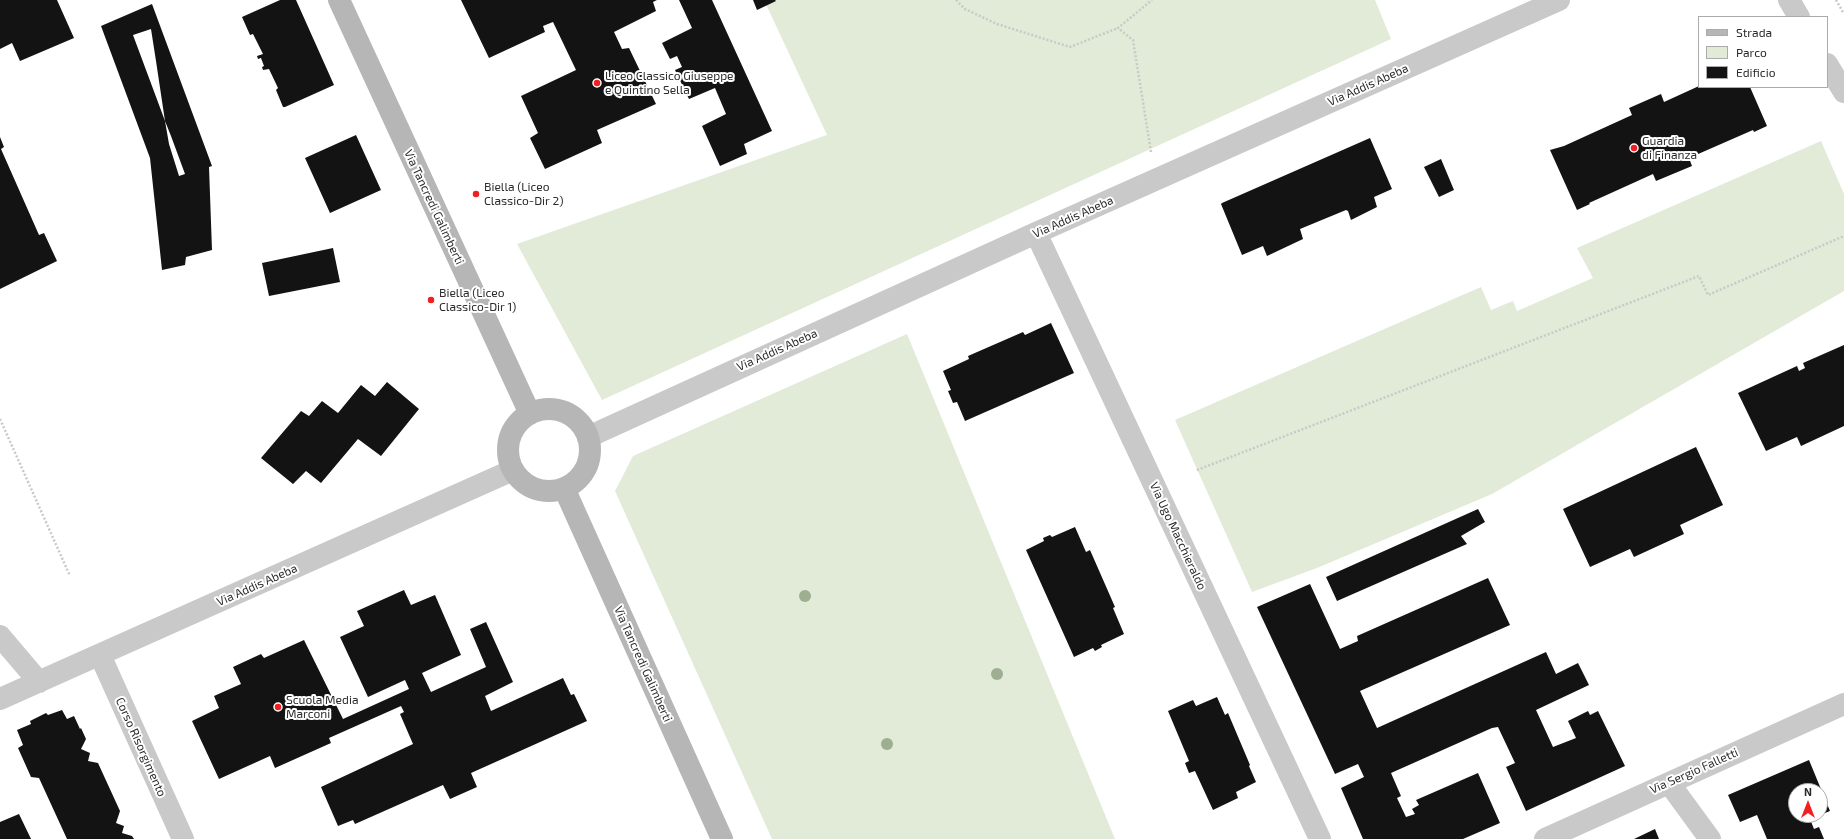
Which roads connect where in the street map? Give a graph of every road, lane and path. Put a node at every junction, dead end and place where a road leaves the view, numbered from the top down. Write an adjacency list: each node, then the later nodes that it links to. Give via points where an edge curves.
1 (339, 0): 15 (street, Via Tancredi Galimberti)
2 (956, 0): 9 (path, via 965,8 997,24 1070,47)
3 (1152, 0): 9 (path)
4 (1559, 0): 12 (street, Via Addis Abeba)
5 (1788, 0): 8 (street)
6 (1836, 0): 7 (path)
7 (1844, 14)
8 (1798, 16)
9 (1118, 28): 12 (path, via 1133,40)
10 (1828, 66): 11 (street)
11 (1844, 92)
12 (1156, 180): 13 (street, Via Addis Abeba)
13 (1036, 233): 17 (street, Via Addis Abeba); 30 (street, Via Ugo Macchieraldo)
14 (1844, 236): 19 (path, via 1708,295 1699,276)
15 (530, 414): 17 (street, via 547,409 564,412 578,422); 18 (street, via 517,424 509,438 508,455)
16 (0, 419): 21 (path)
17 (588, 437): 20 (street, via 590,452 586,467 577,480)
18 (513, 470): 20 (street, via 535,489 549,491); 23 (street, Via Addis Abeba)
19 (1197, 470)
20 (564, 488): 29 (street, Via Tancredi Galimberti)
21 (70, 576)
22 (0, 636): 24 (street)
23 (100, 655): 24 (street, Via Addis Abeba); 28 (street, Corso Risorgimento)
24 (39, 682): 25 (street, Via Addis Abeba)
25 (0, 699)
26 (1844, 704): 27 (street, Via Sergio Falletti)
27 (1669, 783): 31 (street, Via Sergio Falletti); 32 (street)
28 (183, 839)
29 (722, 839)
30 (1320, 839)
31 (1545, 839)
32 (1710, 839)

